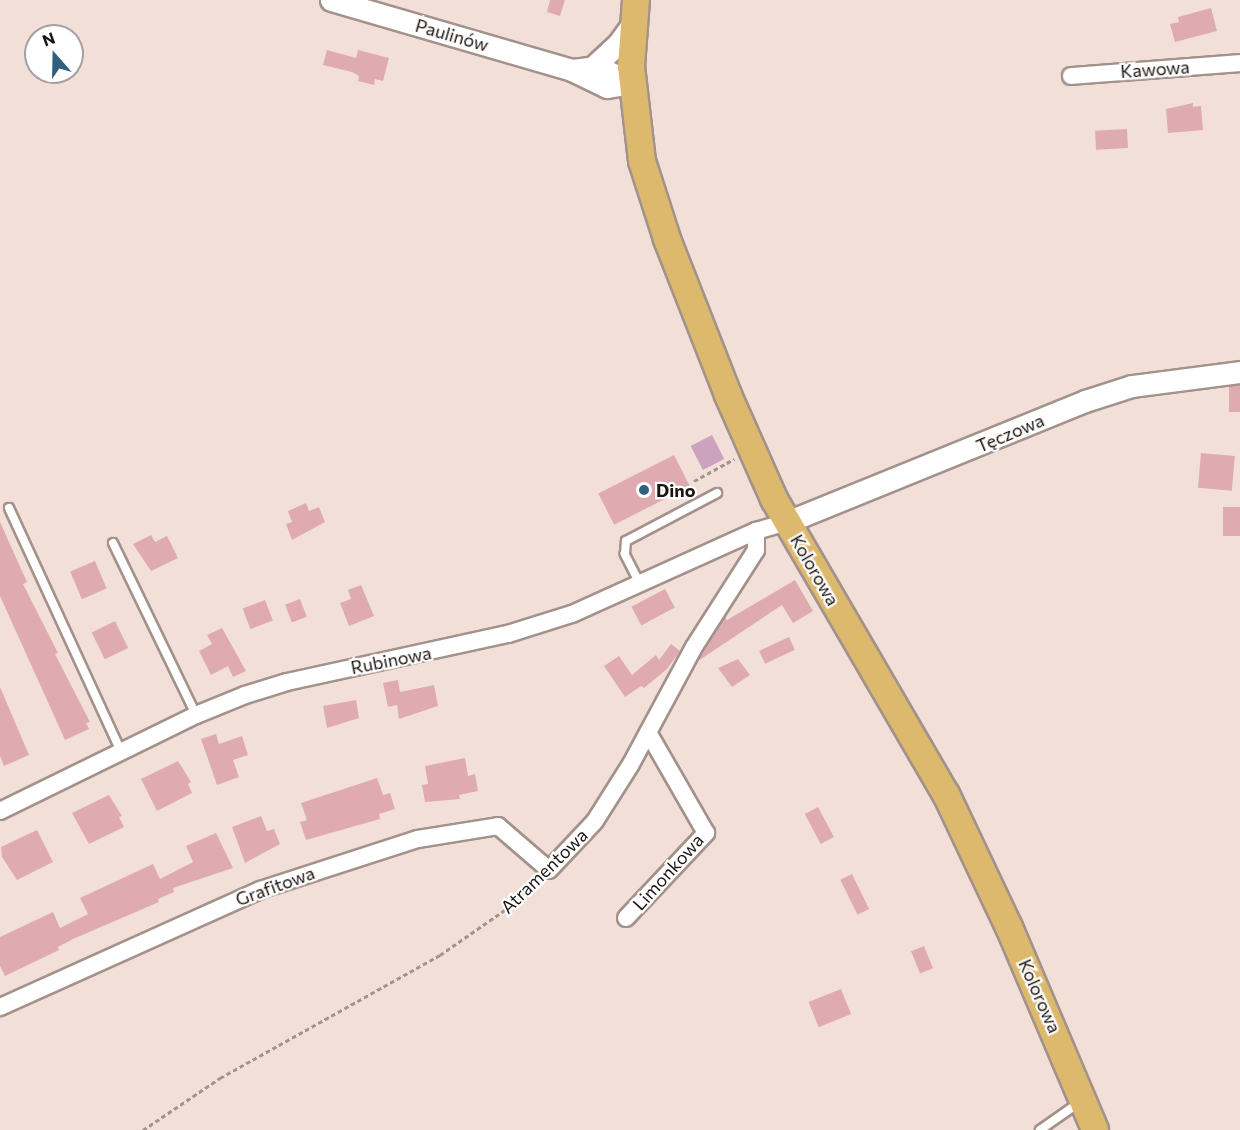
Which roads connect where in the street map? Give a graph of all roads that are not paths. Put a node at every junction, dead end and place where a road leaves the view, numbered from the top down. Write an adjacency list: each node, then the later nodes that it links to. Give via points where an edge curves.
1 (331, 0): 4 (street, Paulinów)
2 (634, 12): 4 (street, via 618,44); 6 (main road, Kolorowa)
3 (1240, 63): 5 (street, Kawowa)
4 (582, 69): 6 (street, Paulinów, via 607,87)
5 (1071, 76)
6 (632, 83): 10 (main road, Kolorowa, via 636,130 649,186 751,452)
7 (1240, 372): 10 (street, Tęczowa, via 1132,386 1085,401)
8 (717, 493): 13 (lane, via 626,541 625,554)
9 (9, 508): 16 (lane)
10 (796, 520): 11 (street, Rubinowa); 21 (main road, Kolorowa, via 931,767 1009,927)
11 (756, 531): 13 (street, Rubinowa); 15 (street, Atramentowa, via 756,550 725,595)
12 (113, 543): 14 (lane)
13 (640, 584): 14 (street, Rubinowa, via 572,614 508,634 287,682)
14 (196, 715): 16 (street, Rubinowa)
15 (648, 732): 18 (street, Atramentowa, via 595,822); 19 (street, Limonkowa, via 706,833)
16 (121, 752): 17 (street, Rubinowa)
17 (0, 811)
18 (549, 870): 20 (street, Grafitowa, via 498,826 428,837 260,890)
19 (626, 918)
20 (0, 1007)
21 (1083, 1100): 22 (lane); 23 (main road, Kolorowa)
22 (1040, 1130)
23 (1095, 1130)

